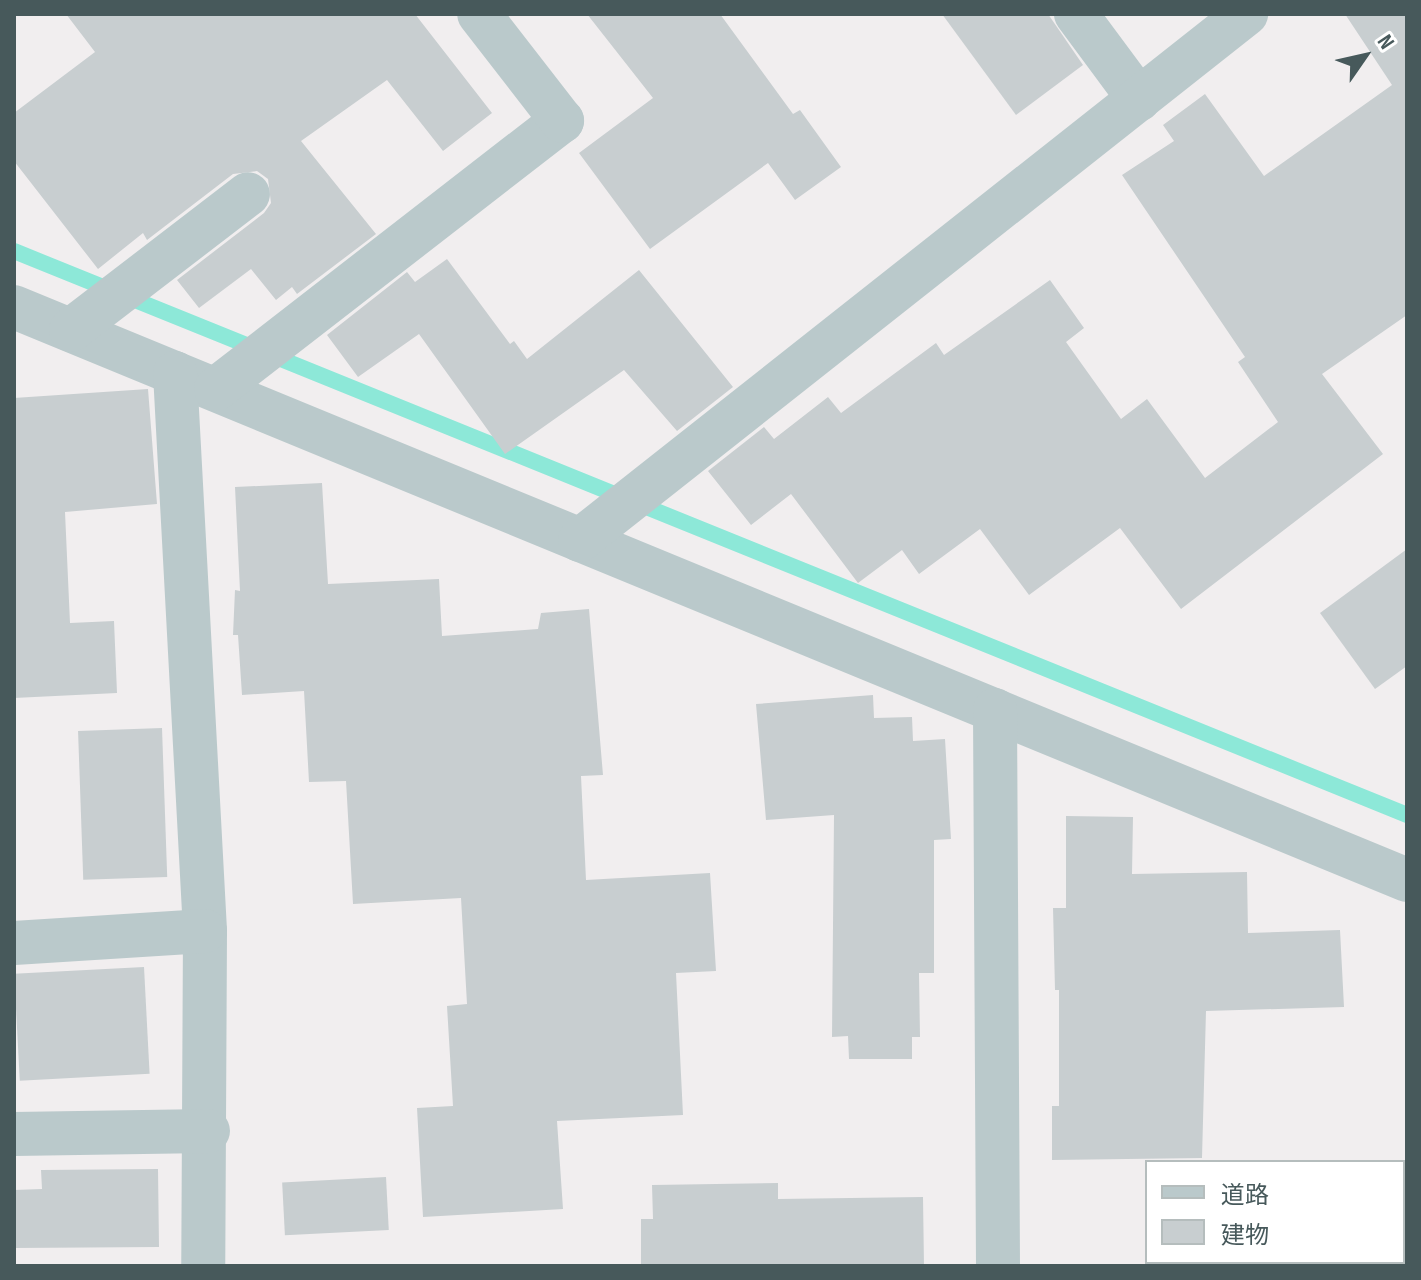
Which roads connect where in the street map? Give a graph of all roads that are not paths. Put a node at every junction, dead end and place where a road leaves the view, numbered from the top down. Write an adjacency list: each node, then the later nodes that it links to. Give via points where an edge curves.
1 (479, 14): 9 (street, via 562,121)
2 (1076, 14): 4 (street)
3 (1246, 14): 4 (street)
4 (1139, 99): 10 (street)
5 (248, 194): 7 (street)
6 (14, 307): 7 (street)
7 (71, 330): 8 (street)
8 (175, 373): 9 (street); 13 (street)
9 (216, 389): 10 (street)
10 (580, 540): 11 (street)
11 (995, 710): 12 (street); 18 (street)
12 (1407, 880)
13 (205, 931): 14 (street); 15 (street)
14 (14, 943)
15 (208, 1131): 16 (street); 17 (street)
16 (14, 1134)
17 (203, 1266)
18 (998, 1266)

